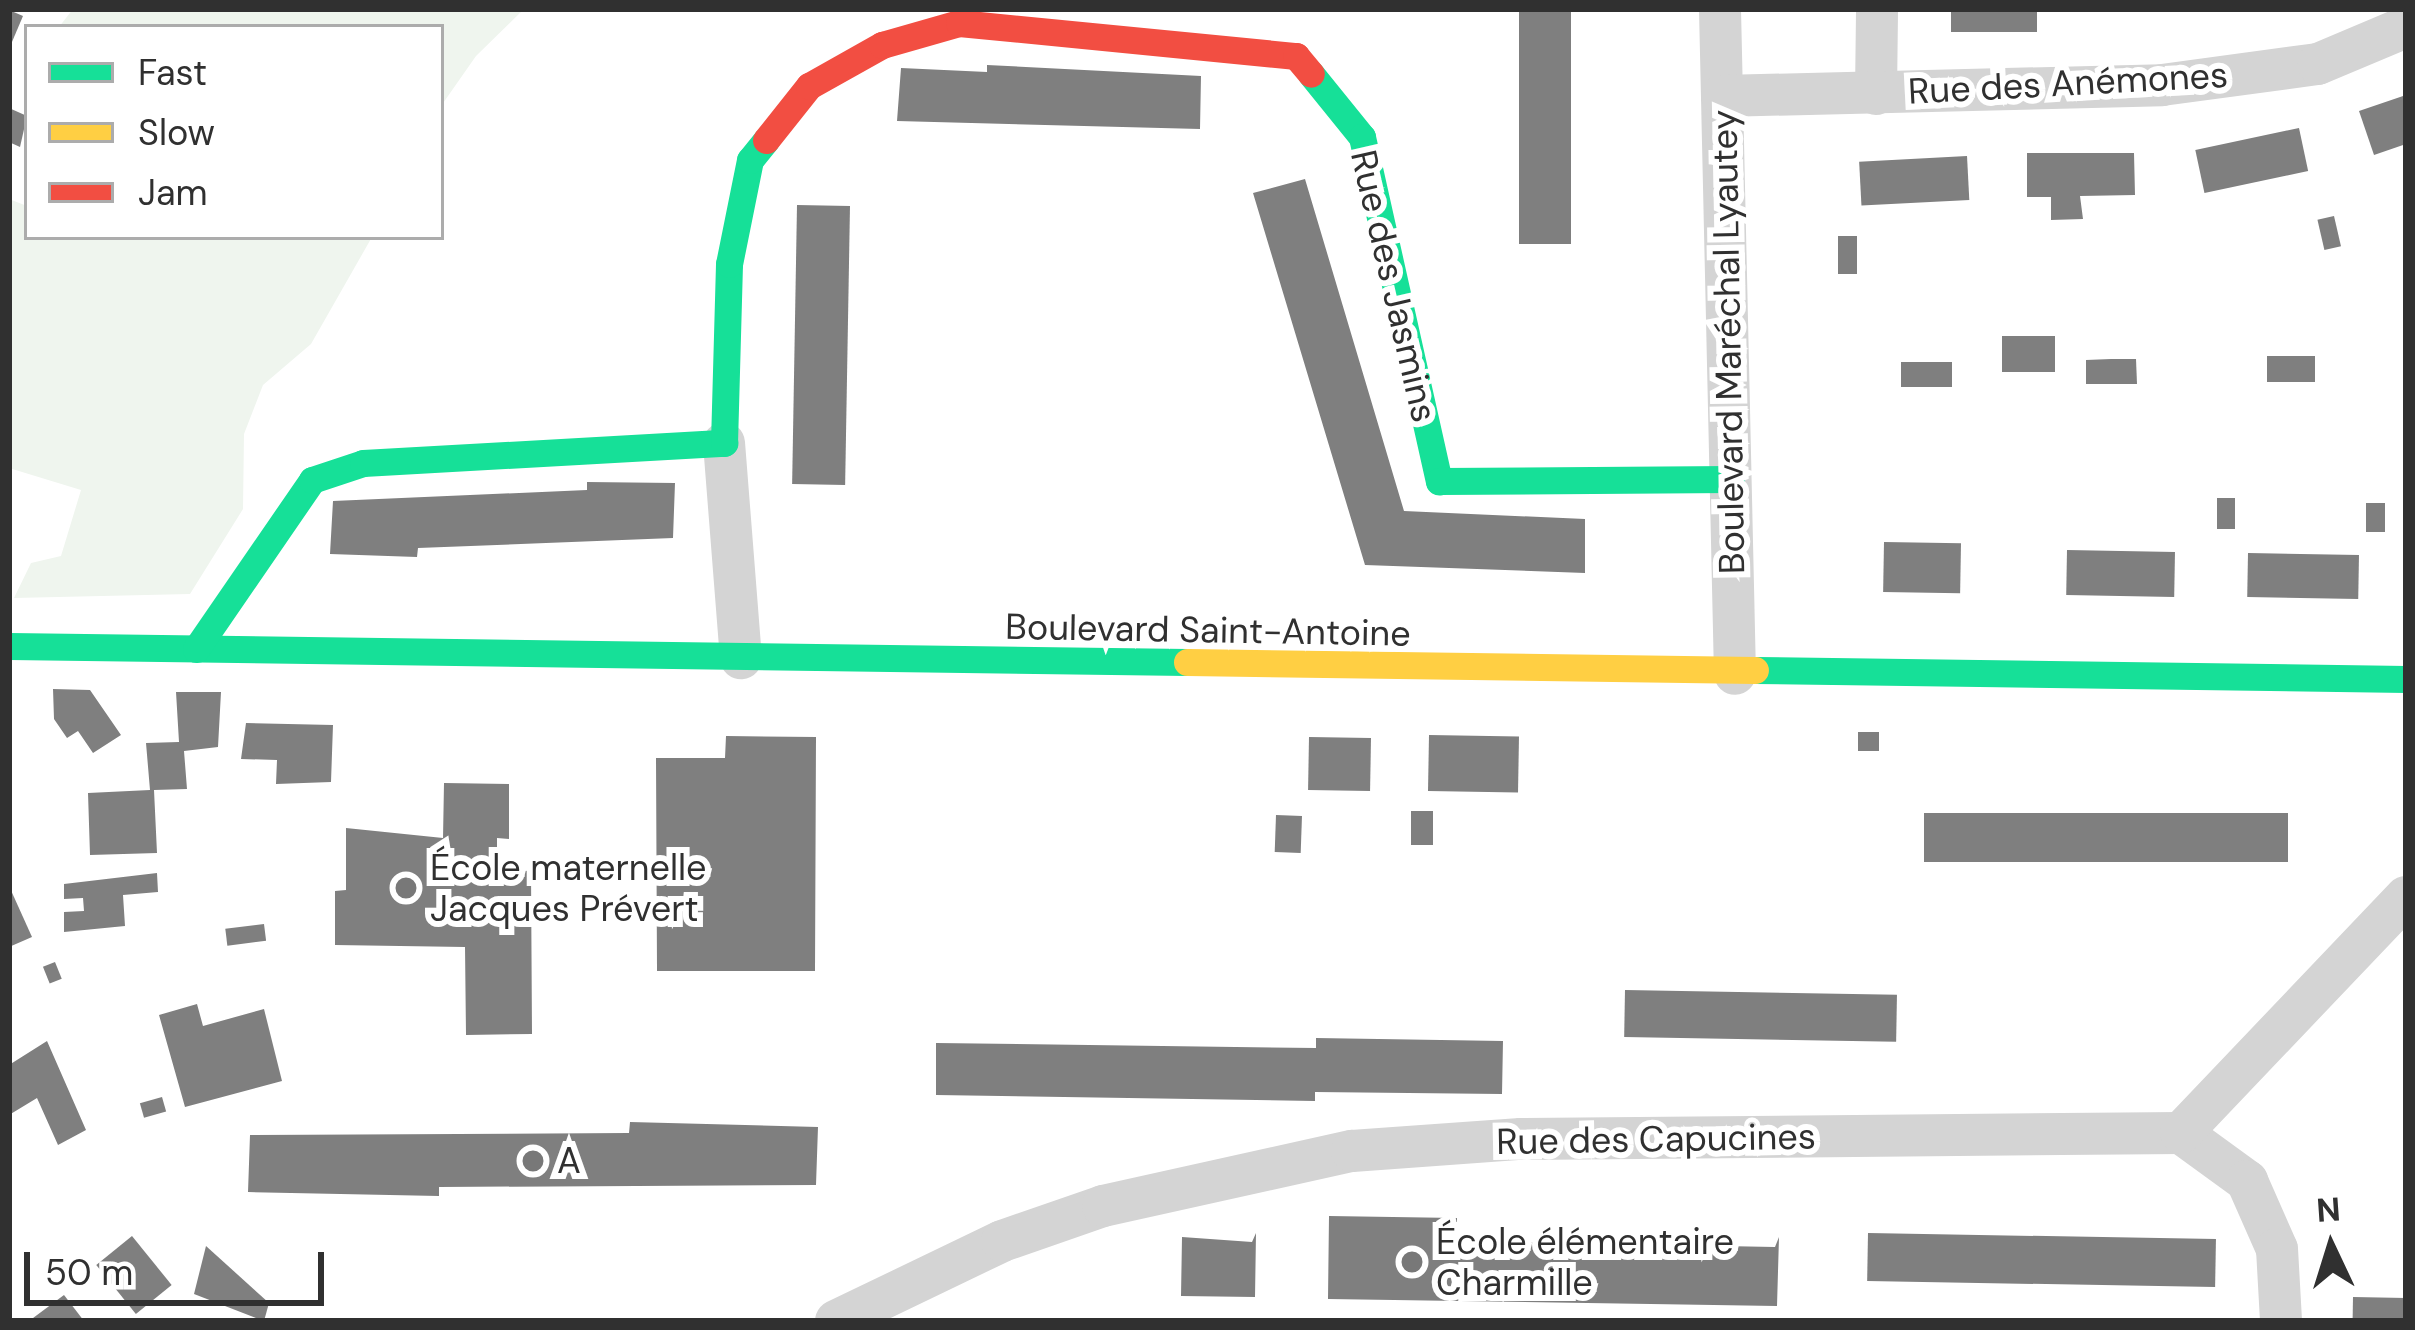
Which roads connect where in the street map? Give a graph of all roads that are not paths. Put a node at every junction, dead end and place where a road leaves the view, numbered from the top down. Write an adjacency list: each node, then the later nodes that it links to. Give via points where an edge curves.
1 (1720, 9): 5 (street, Boulevard Maréchal Lyautey)
2 (1877, 9): 4 (street)
3 (2406, 27): 4 (street, Rue des Anémones, via 2318,64 2162,85)
4 (1876, 94): 5 (street, Rue des Anémones)
5 (1722, 96): 7 (street, Boulevard Maréchal Lyautey)
6 (724, 443): 7 (street, Rue des Jasmins, via 729,264 750,160 809,86 883,45 959,23 1296,56 1362,137 1439,481); 9 (street, via 364,463 312,480); 10 (street, Rue des Jasmins)
7 (1731, 479): 11 (street, Boulevard Maréchal Lyautey)
8 (9, 646): 9 (street, Boulevard Saint-Antoine)
9 (196, 649): 10 (street, Boulevard Saint-Antoine)
10 (741, 658): 11 (street, Boulevard Saint-Antoine)
11 (1735, 674): 12 (street, Boulevard Saint-Antoine)
12 (2406, 679)
13 (2406, 897): 14 (street)
14 (2181, 1132): 15 (street, Rue des Capucines, via 1520,1138 1352,1151 1103,1206 1001,1241); 16 (street, via 2248,1181 2277,1249)
15 (836, 1321)
16 (2281, 1321)

